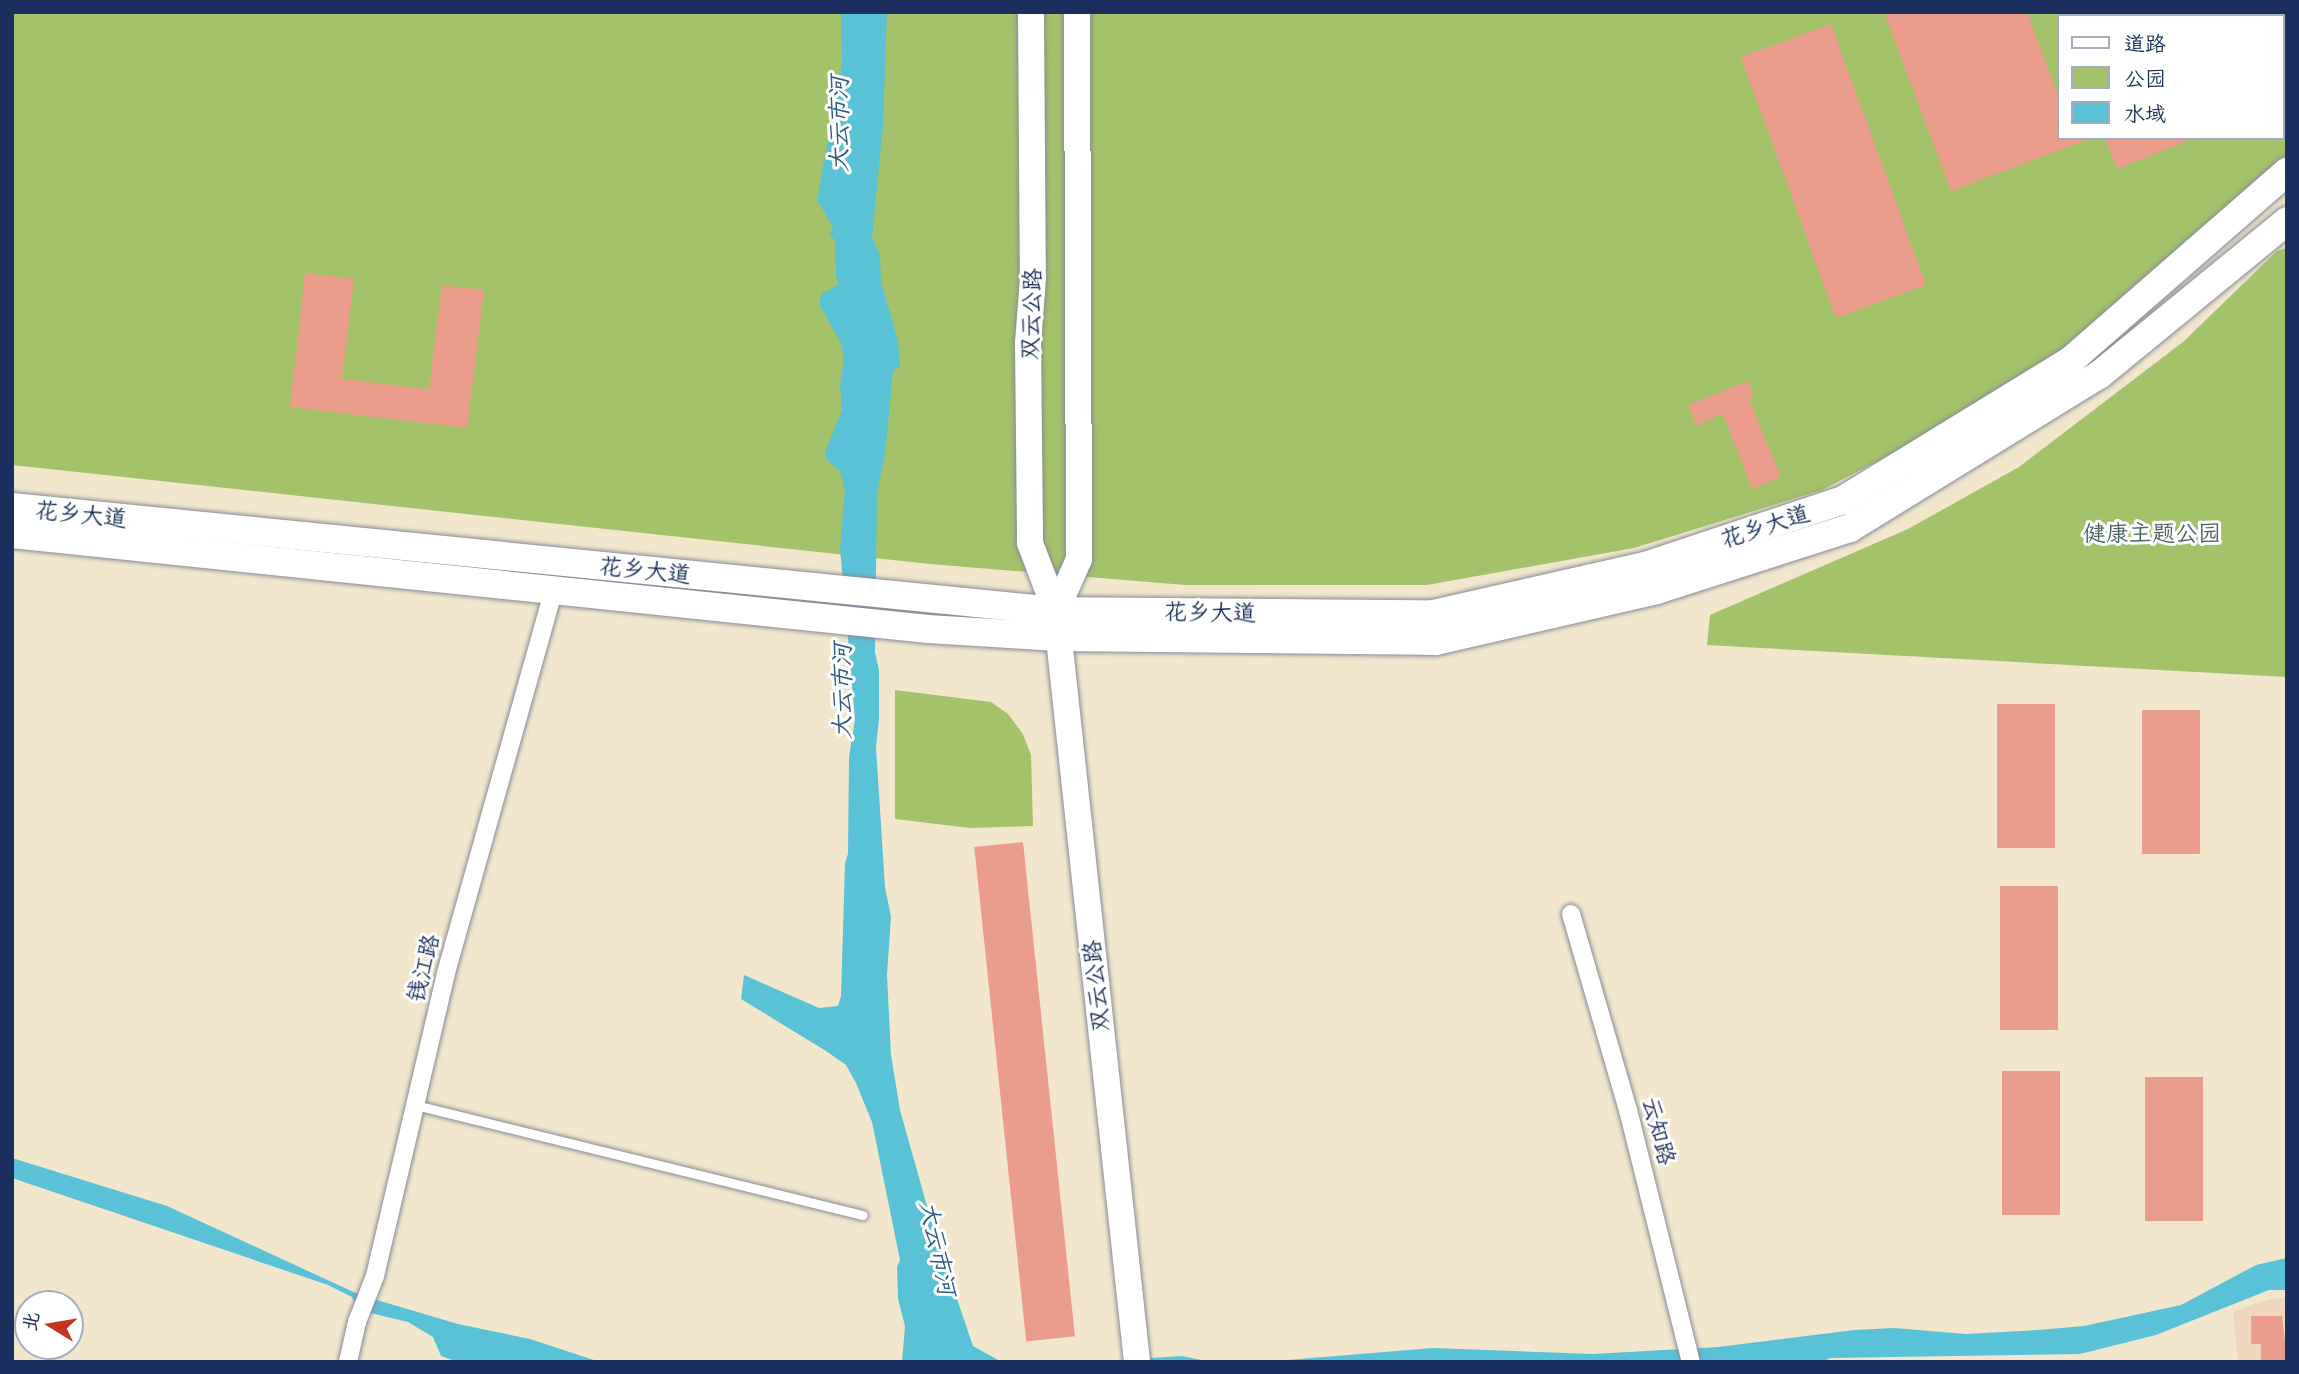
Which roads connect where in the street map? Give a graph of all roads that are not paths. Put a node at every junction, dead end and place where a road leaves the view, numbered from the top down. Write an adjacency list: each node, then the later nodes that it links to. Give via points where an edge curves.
1 (1031, 12): 8 (street, 双云公路, via 1030,543)
2 (1077, 12): 8 (street, 双云公路, via 1079,559)
3 (2287, 172): 8 (main road, 花乡大道, via 2070,361 1843,500 1645,566 1433,614)
4 (2287, 221): 8 (main road, 花乡大道, via 2099,374 1850,528 1657,590 1436,641)
5 (12, 507): 8 (main road, 花乡大道, via 890,593)
6 (12, 534): 7 (main road, 花乡大道)
7 (554, 588): 8 (main road, 花乡大道, via 888,626); 10 (street, 钱江路, via 446,973)
8 (1057, 624): 12 (street, 双云公路)
9 (1571, 914): 14 (street, 云知路, via 1628,1110)
10 (415, 1105): 11 (lane); 13 (street, 钱江路, via 375,1276)
11 (863, 1214)
12 (1137, 1352)
13 (348, 1362)
14 (1691, 1362)

